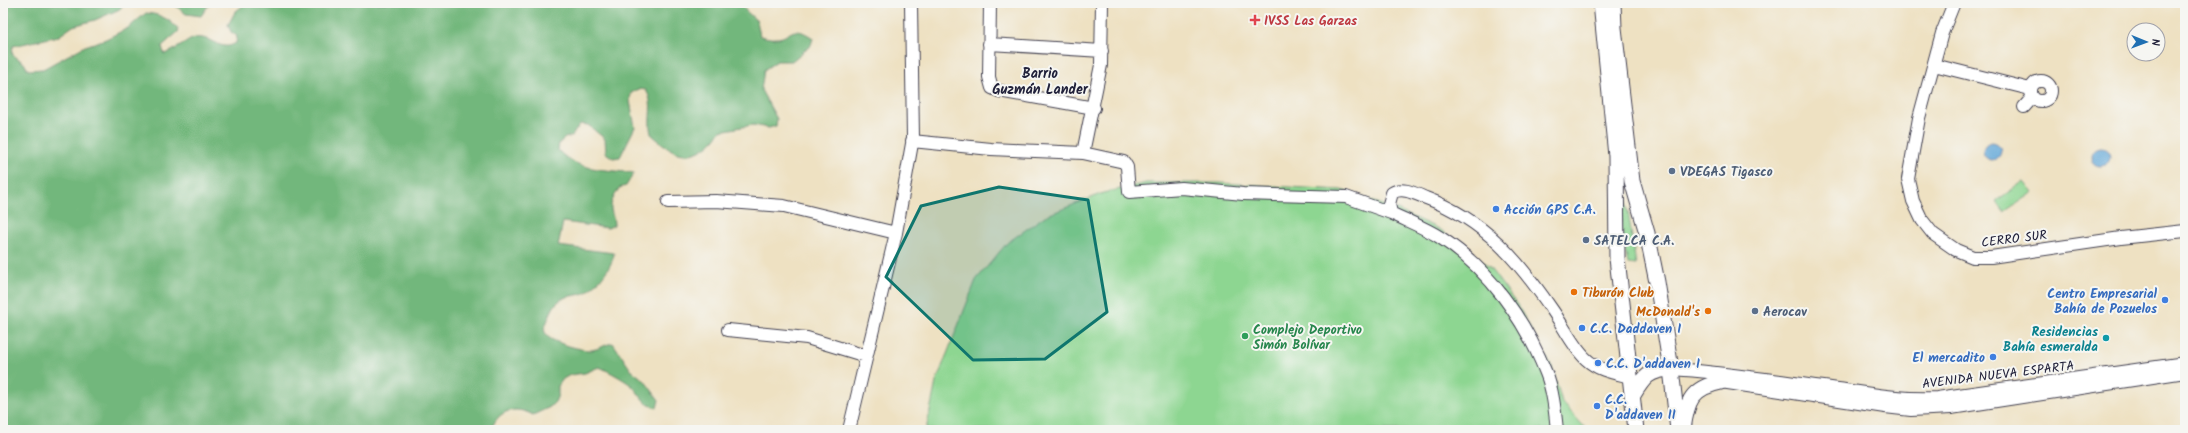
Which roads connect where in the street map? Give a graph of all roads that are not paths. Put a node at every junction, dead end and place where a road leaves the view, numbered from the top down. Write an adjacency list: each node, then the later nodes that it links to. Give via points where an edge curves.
1 (911, 3): 12 (street)
2 (990, 3): 7 (street)
3 (1102, 3): 8 (street)
4 (1601, 3): 23 (main road, via 1617,172 1617,258)
5 (1614, 3): 21 (main road, via 1614,28 1632,181 1647,233)
6 (1954, 3): 9 (street, CERRO SUR, via 1942,33)
7 (989, 44): 8 (street); 11 (street, via 989,77 992,88)
8 (1102, 50): 11 (street)
9 (1934, 65): 10 (street); 16 (street, CERRO SUR, via 1919,118 1908,179 1913,201 1922,220 1944,243 1973,257 1991,257)
10 (2029, 98)
11 (1094, 108): 13 (street)
12 (912, 141): 13 (street, via 991,149); 17 (street)
13 (1083, 153): 15 (street, via 1124,162 1127,167 1129,192 1182,188 1243,194 1346,198)
14 (668, 202): 17 (street, via 716,201 784,206)
15 (1391, 213): 23 (street, via 1390,198 1397,189 1441,204 1472,220 1498,241 1516,261 1585,358 1597,368); 27 (street, via 1440,237 1479,267 1500,292 1515,314 1546,374)
16 (2185, 231)
17 (896, 233): 19 (street)
18 (728, 330): 19 (street, via 807,338)
19 (866, 356): 26 (street)
20 (2185, 363): 21 (street, AVENIDA NUEVA ESPARTA, via 1917,399 1879,397 1833,388)
21 (1671, 369): 25 (main road, via 1655,370 1642,380); 29 (main road)
22 (2185, 372): 24 (street, AVENIDA NUEVA ESPARTA, via 1927,410 1885,407)
23 (1631, 377): 25 (main road)
24 (1721, 382): 30 (main road, via 1693,395 1687,407)
25 (1633, 395): 28 (main road)
26 (849, 430)
27 (1557, 430)
28 (1636, 430)
29 (1678, 430)
30 (1683, 430)

